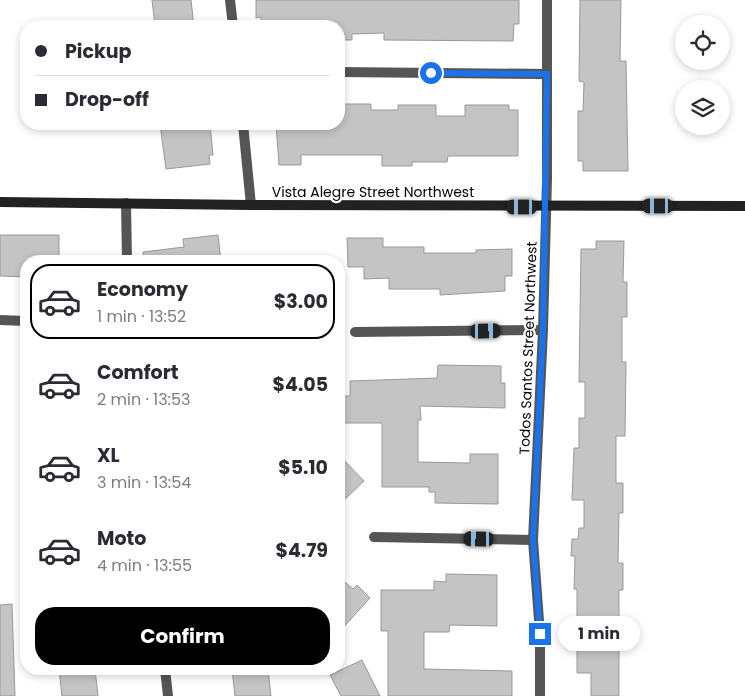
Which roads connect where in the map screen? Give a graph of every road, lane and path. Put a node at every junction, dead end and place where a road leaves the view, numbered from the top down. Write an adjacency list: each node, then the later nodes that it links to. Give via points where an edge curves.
1 (230, 0): 3 (street)
2 (547, 0): 5 (street, Todos Santos Street Northwest)
3 (232, 20)
4 (345, 72): 5 (street)
5 (547, 74): 11 (street, Todos Santos Street Northwest)
6 (244, 130): 9 (street)
7 (0, 202): 8 (street, Vista Alegre Street Northwest)
8 (126, 203): 9 (street, Vista Alegre Street Northwest); 12 (street)
9 (251, 205): 11 (street, Vista Alegre Street Northwest)
10 (745, 206): 11 (street, Vista Alegre Street Northwest)
11 (546, 207): 15 (street, Todos Santos Street Northwest)
12 (126, 255)
13 (0, 320): 14 (street)
14 (20, 320)
15 (543, 330): 16 (street); 18 (street, Todos Santos Street Northwest)
16 (355, 332)
17 (374, 537): 18 (street)
18 (533, 540): 21 (street, Todos Santos Street Northwest, via 540,634)
19 (166, 675): 20 (street)
20 (168, 696)
21 (540, 696)

